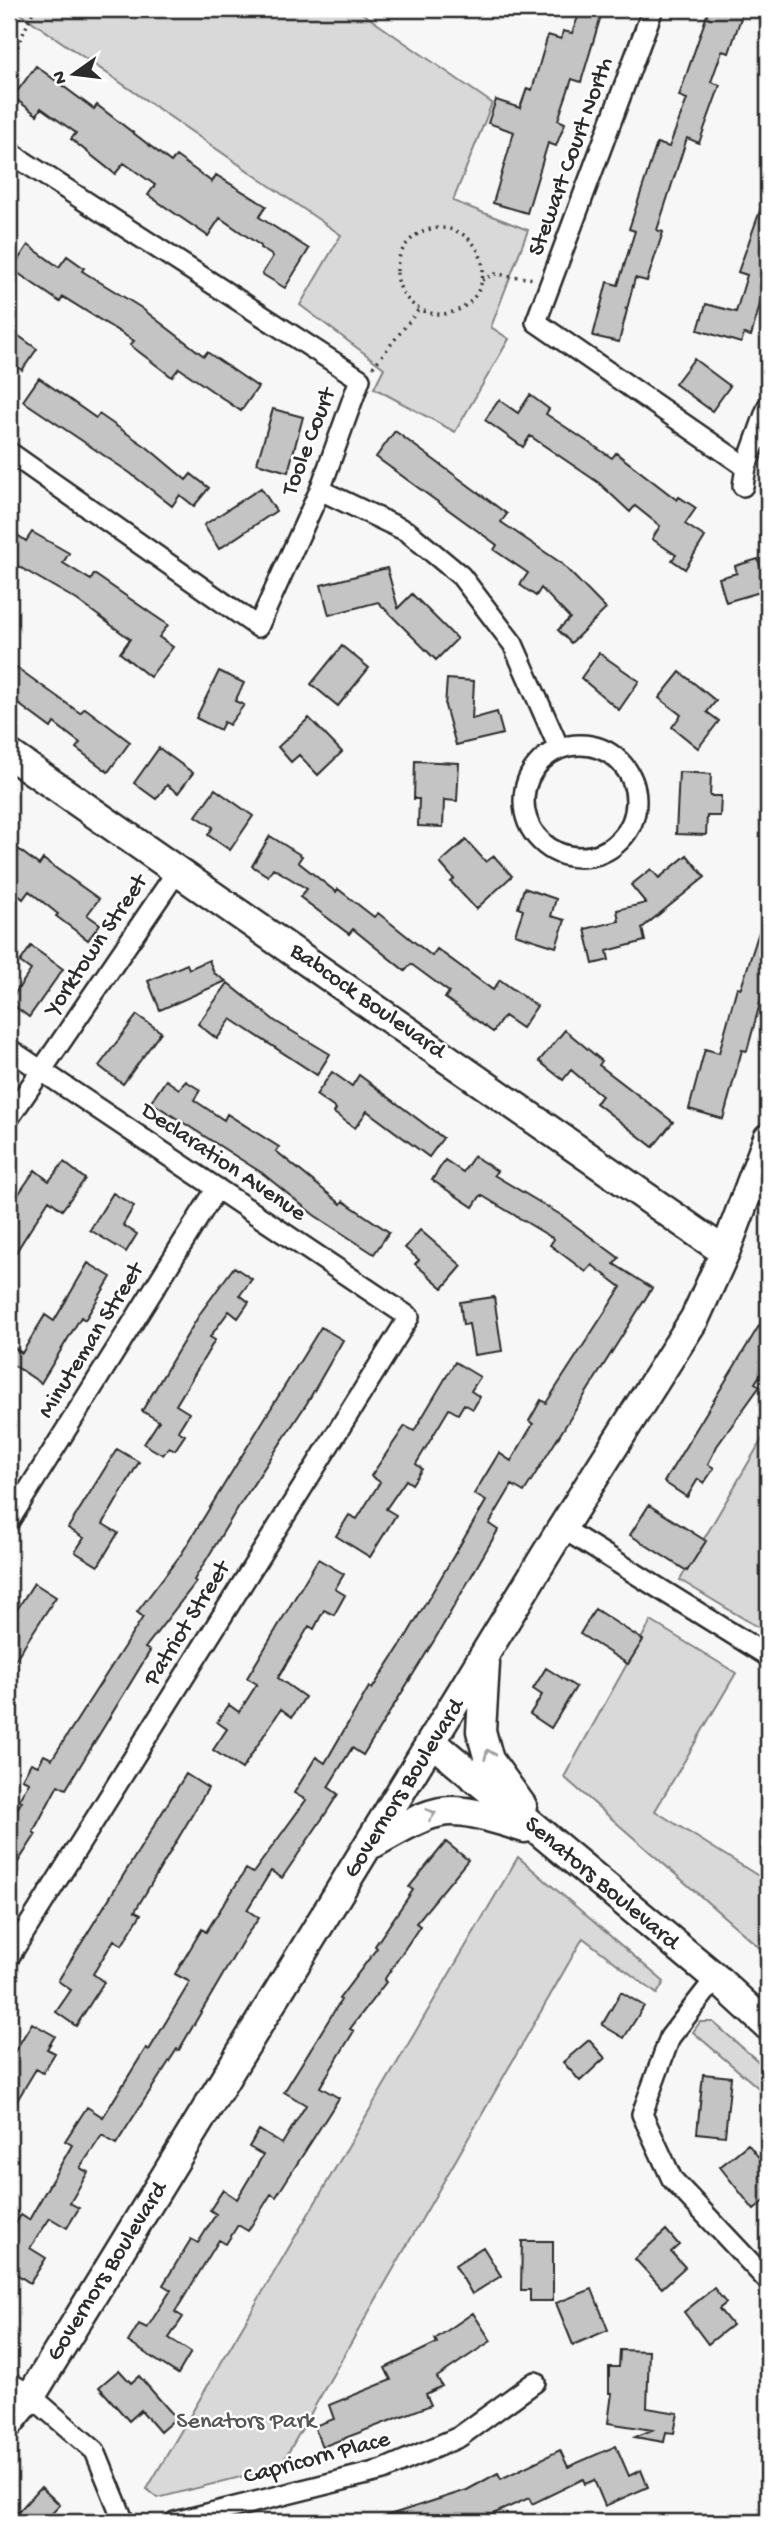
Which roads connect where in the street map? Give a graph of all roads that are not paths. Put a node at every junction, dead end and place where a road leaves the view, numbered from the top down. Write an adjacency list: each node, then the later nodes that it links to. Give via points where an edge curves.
1 (653, 9): 5 (street, Stewart Court North, via 536,322)
2 (9, 152): 7 (street, Toole Court, via 360,379)
3 (768, 406): 5 (street)
4 (9, 452): 7 (street, Toole Court, via 258,626)
5 (746, 467): 6 (street)
6 (743, 486)
7 (320, 490): 8 (street, via 408,532 461,576 513,643)
8 (559, 748): 8 (street, via 578,744 606,752 628,771 636,809 630,828 618,844 601,854 584,858 558,853 536,838 527,822 525,787 544,757)
9 (9, 754): 10 (main road, Babcock Boulevard)
10 (178, 870): 12 (street, Yorktown Street); 16 (main road, Babcock Boulevard)
11 (9, 1049): 12 (street, Declaration Avenue)
12 (42, 1072): 13 (street, Yorktown Street); 15 (street, Declaration Avenue)
13 (9, 1118)
14 (768, 1138): 16 (main road, Governors Boulevard)
15 (217, 1188): 17 (street, Declaration Avenue); 18 (street, Minuteman Street)
16 (725, 1252): 19 (main road, Governors Boulevard, via 695,1318)
17 (409, 1317): 25 (street, Patriot Street)
18 (9, 1521)
19 (562, 1528): 20 (street); 21 (main road, Governors Boulevard)
20 (768, 1656)
21 (485, 1658): 22 (main road, Governors Boulevard); 23 (main road, one-way to 21, via 489,1760 481,1731)
22 (433, 1743): 23 (main road, Senators Boulevard); 24 (main road, Governors Boulevard)
23 (538, 1832): 24 (main road, one-way to 23, via 434,1812 456,1809 480,1812); 26 (main road, Senators Boulevard)
24 (371, 1845): 30 (main road, Governors Boulevard)
25 (9, 1957)
26 (716, 1978): 27 (main road, Senators Boulevard); 28 (street, via 670,2037 642,2114 672,2179)
27 (768, 2026)
28 (768, 2281)
29 (535, 2382): 33 (street, Capricorn Place, via 459,2437 383,2470)
30 (20, 2389): 31 (main road, Governors Boulevard); 32 (street, via 95,2451)
31 (9, 2424)
32 (124, 2522)
33 (175, 2522)

